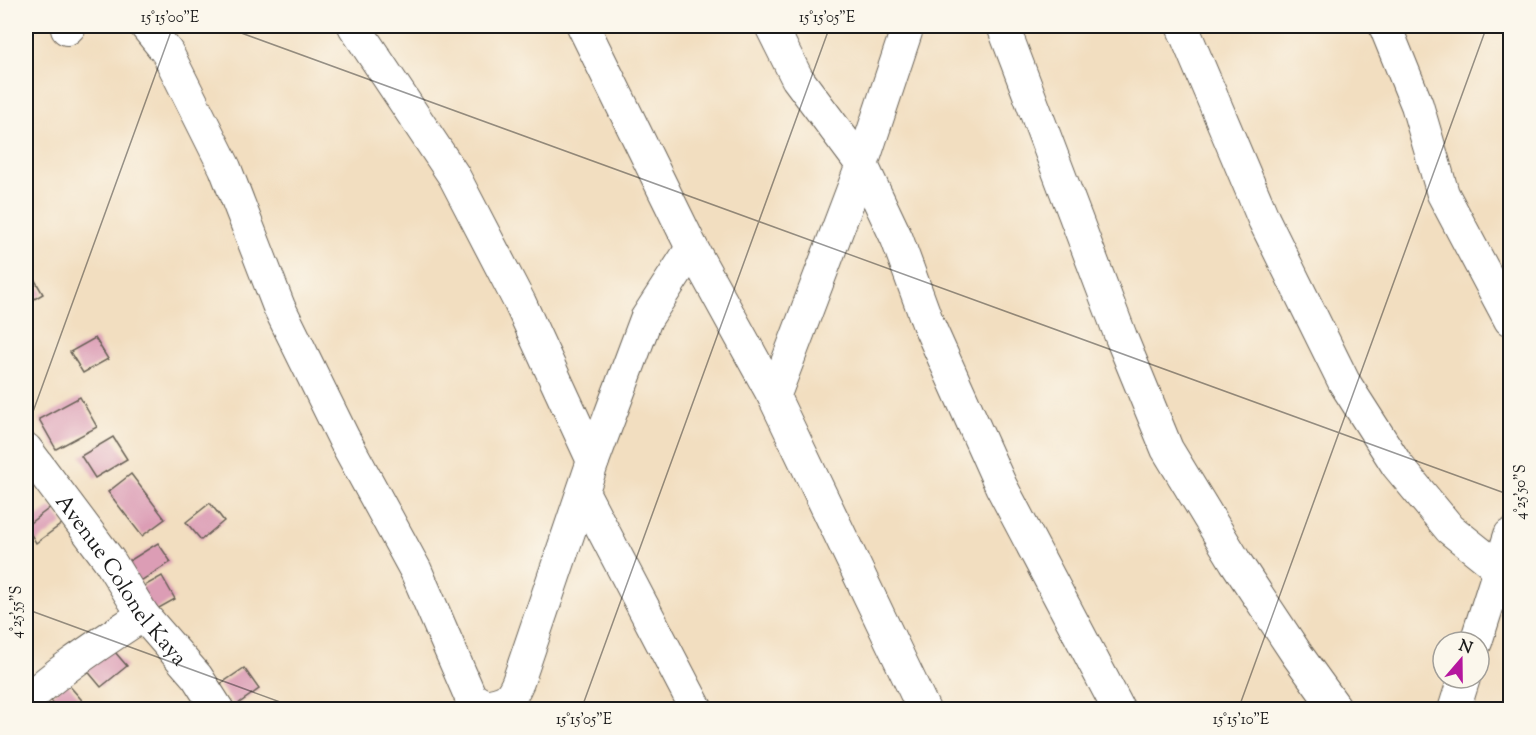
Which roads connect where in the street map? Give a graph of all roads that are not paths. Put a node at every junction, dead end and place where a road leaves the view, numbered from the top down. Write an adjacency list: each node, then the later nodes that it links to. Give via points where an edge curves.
1 (147, 26): 15 (street, via 167,52 225,168 279,307 344,439 416,571 471,698 485,706 502,703 512,696)
2 (354, 26): 14 (street, via 454,176 520,303)
3 (583, 26): 10 (street)
4 (771, 26): 9 (street, via 797,78)
5 (908, 26): 9 (street)
6 (1003, 26): 26 (street, via 1167,449 1235,561)
7 (1182, 26): 17 (street, via 1264,220 1344,382 1398,465 1450,529)
8 (1385, 26): 11 (street, via 1417,105 1443,194)
9 (862, 165): 12 (street); 25 (street, via 897,238 927,321 1001,486)
10 (692, 248): 12 (street); 14 (street, via 646,319)
11 (1510, 320)
12 (774, 397): 24 (street)
13 (26, 449): 18 (street, Avenue Colonel Kaya, via 109,560)
14 (593, 461): 15 (street)
15 (582, 492): 23 (street)
16 (1510, 535): 17 (street)
17 (1505, 573): 19 (street)
18 (143, 615): 21 (street, via 44,683); 22 (street, Avenue Colonel Kaya, via 197,677)
19 (1481, 630)
20 (1460, 690): 27 (street)
21 (26, 701)
22 (218, 710)
23 (697, 710)
24 (924, 710)
25 (1119, 710)
26 (1337, 710)
27 (1454, 710)

